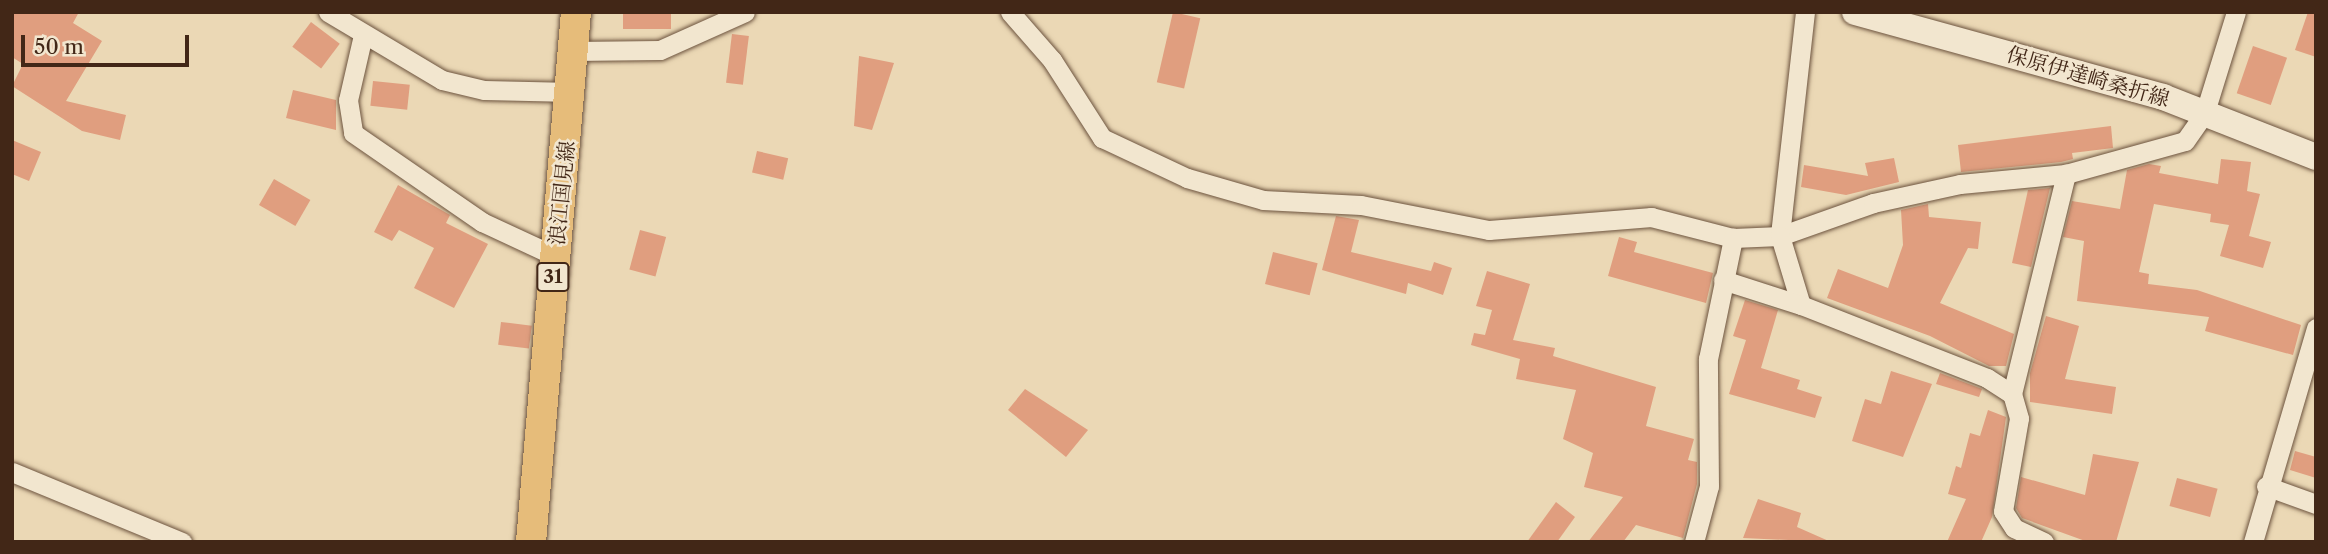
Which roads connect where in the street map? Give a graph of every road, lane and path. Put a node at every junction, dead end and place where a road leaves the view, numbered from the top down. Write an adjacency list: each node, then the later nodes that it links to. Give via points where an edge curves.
1 (328, 12): 8 (street)
2 (576, 12): 9 (main road, 浪江国見線 / 31)
3 (745, 12): 9 (street, via 660,50)
4 (1010, 12): 15 (street, via 1052,60 1102,138 1186,178 1263,200 1361,205 1489,230 1651,217)
5 (1805, 12): 14 (street)
6 (1854, 12): 11 (main road, 保原伊達崎桑折線)
7 (2236, 12): 11 (street)
8 (363, 35): 10 (street, via 442,80 484,90); 16 (street, via 348,100 353,133 482,222)
9 (573, 51): 10 (main road, 浪江国見線 / 31)
10 (573, 92): 16 (main road, 浪江国見線 / 31)
11 (2205, 112): 12 (main road, 保原伊達崎桑折線); 13 (street, via 2185,141)
12 (2316, 157)
13 (2066, 174): 14 (street, via 1948,186 1873,203); 20 (street)
14 (1780, 236): 15 (street); 18 (street)
15 (1733, 238): 17 (street)
16 (555, 256): 25 (main road, 浪江国見線 / 31)
17 (1723, 281): 18 (street); 26 (street, via 1705,381 1709,486)
18 (1801, 305): 20 (street, via 1987,378)
19 (2316, 328): 22 (street)
20 (2012, 394): 27 (street, via 2020,418 2003,511 2014,528)
21 (12, 472): 24 (street)
22 (2266, 486): 23 (street); 28 (street)
23 (2316, 504)
24 (182, 542)
25 (531, 542)
26 (1695, 542)
27 (2045, 542)
28 (2253, 542)

